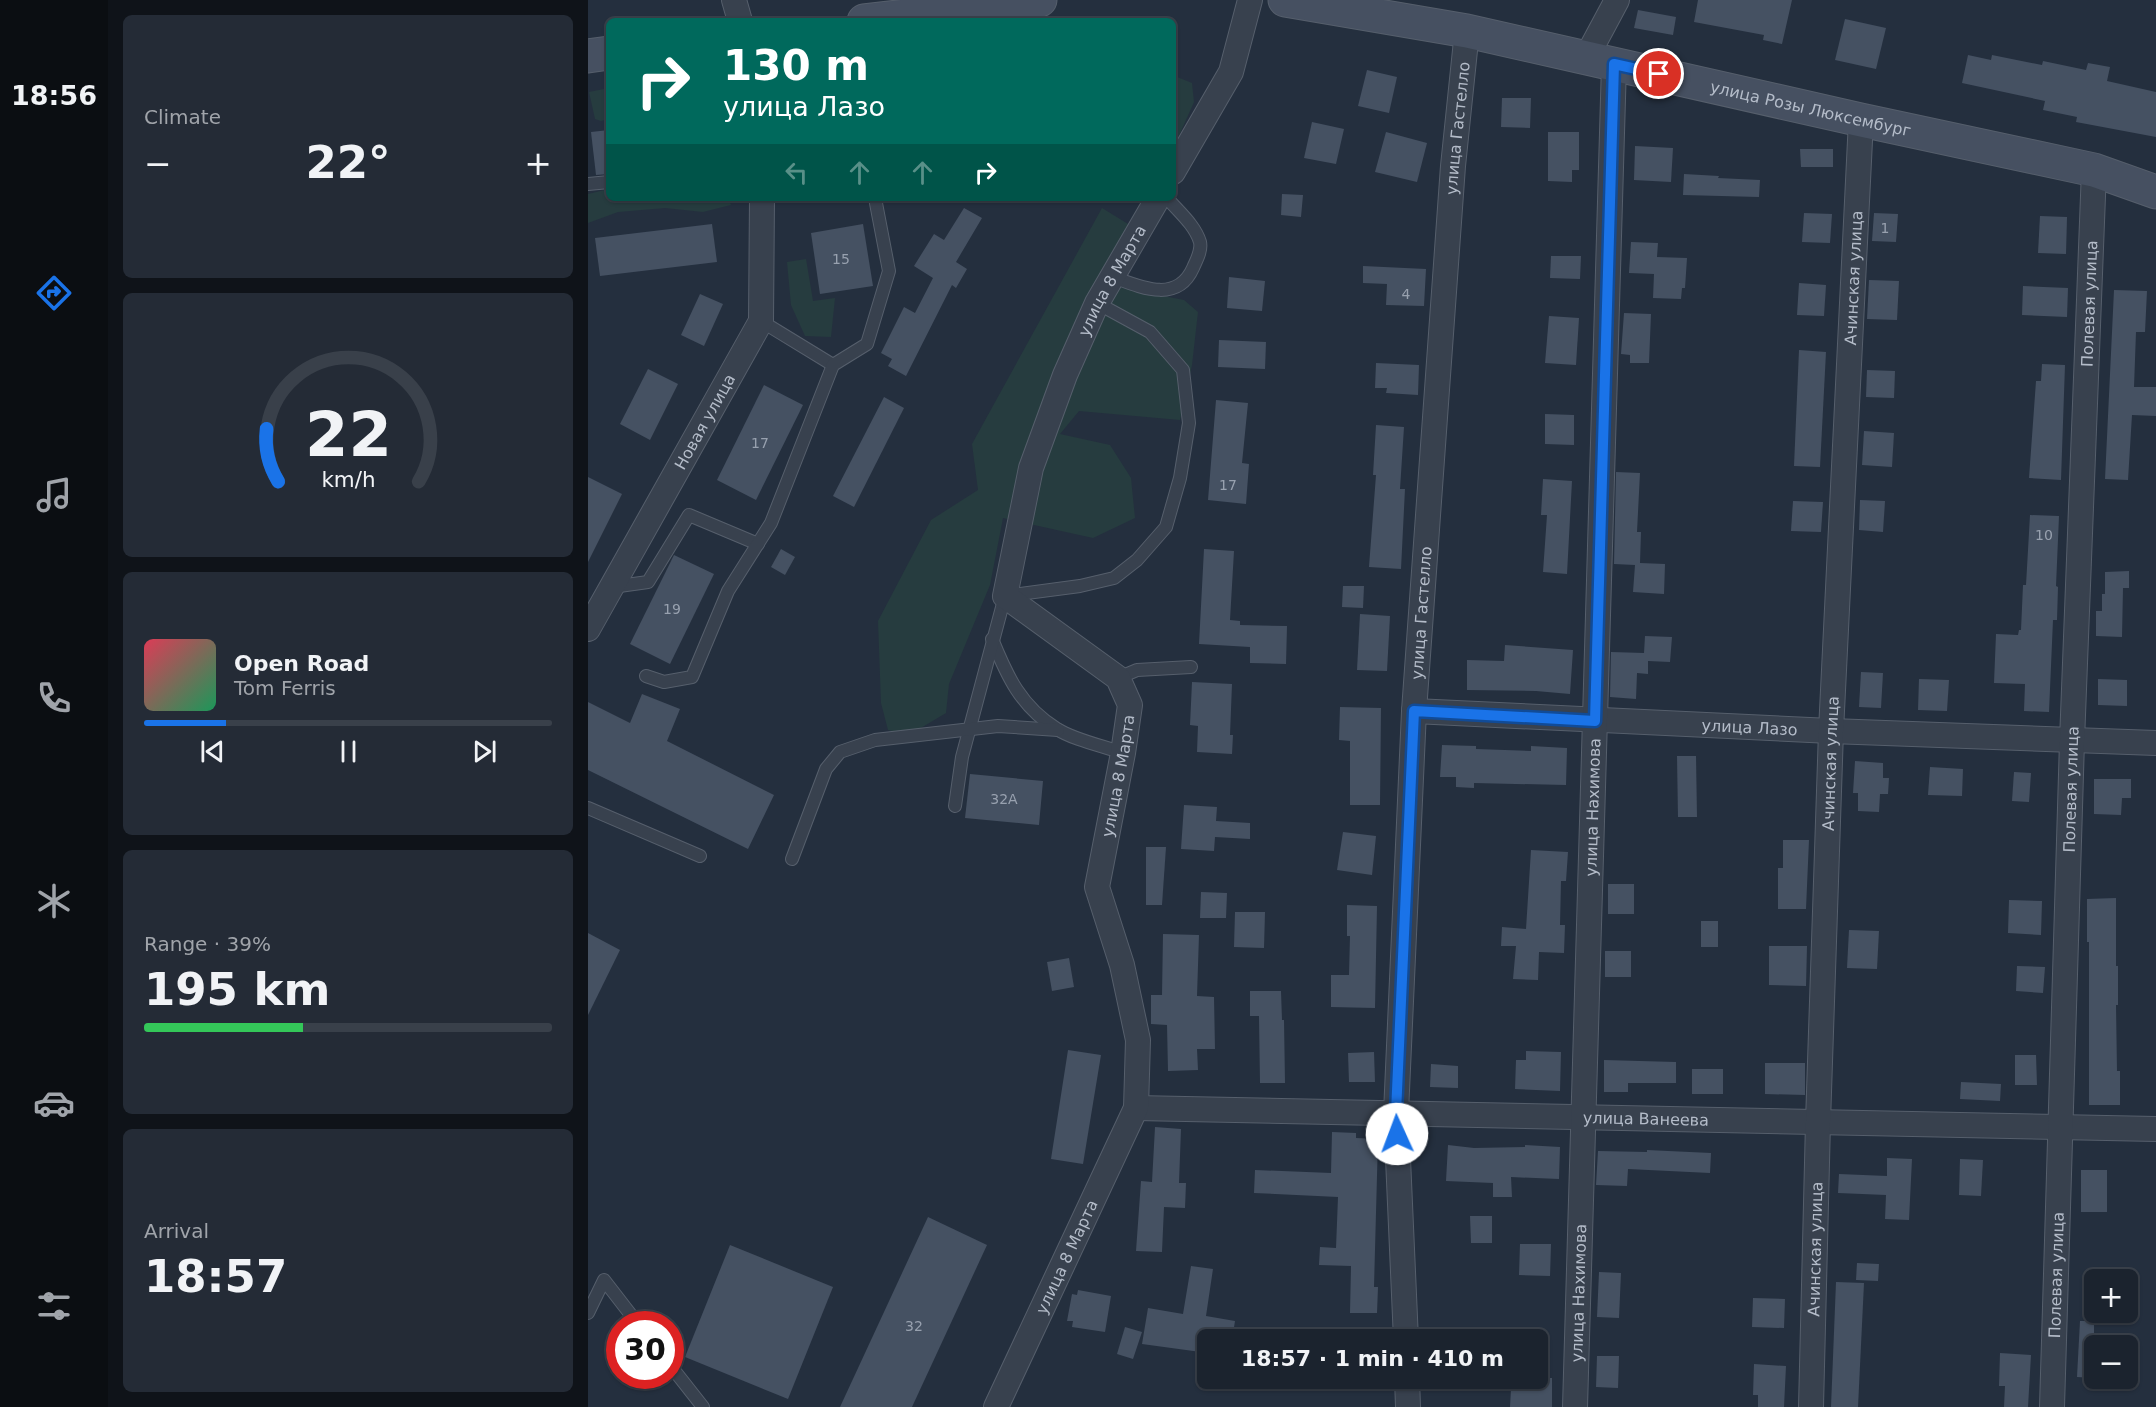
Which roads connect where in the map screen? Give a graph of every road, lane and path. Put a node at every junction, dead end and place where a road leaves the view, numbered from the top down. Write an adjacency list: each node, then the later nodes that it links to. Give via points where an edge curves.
1 (734, 0): 7 (street)
2 (1040, 0): 6 (street)
3 (1250, 0): 14 (street, via 1232,72)
4 (1285, 0): 9 (street, улица Розы Люксембург)
5 (1617, 0): 12 (street)
6 (985, 3): 8 (street)
7 (739, 18)
8 (884, 18)
9 (1467, 31): 12 (street, улица Розы Люксембург); 35 (street, улица Гастелло, via 1453,166)
10 (606, 53): 11 (street)
11 (588, 56)
12 (1600, 61): 13 (street, улица Розы Люксембург); 36 (street, улица Нахимова)
13 (1861, 120): 15 (street, улица Розы Люксембург); 39 (street, Ачинская улица)
14 (1176, 167)
15 (2094, 171): 18 (street, улица Розы Люксембург); 40 (street, Полевая улица)
16 (606, 182): 17 (lane)
17 (588, 184)
18 (2156, 192)
19 (762, 201): 25 (street, Новая улица)
20 (876, 201): 26 (lane, via 889,271 867,344)
21 (1156, 201): 23 (street, улица 8 Марта)
22 (1170, 201): 23 (lane, via 1193,228 1200,244 1190,274 1180,286 1161,291)
23 (1113, 277): 24 (street, улица 8 Марта)
24 (1097, 303): 29 (street, улица 8 Марта, via 1031,468); 29 (lane, via 1150,332 1183,370 1189,423 1180,478 1166,527 1137,560 1114,578)
25 (761, 321): 26 (lane); 28 (street, Новая улица)
26 (833, 365): 27 (lane, via 771,523)
27 (758, 544): 28 (lane, via 689,515 648,582); 33 (lane, via 728,591 692,677 664,682)
28 (612, 587): 30 (street, Новая улица)
29 (1005, 596): 31 (lane); 34 (street)
30 (588, 629)
31 (992, 639): 37 (lane); 38 (lane, via 1009,680 1031,709)
32 (1191, 667): 34 (lane, via 1137,670)
33 (646, 676)
34 (1118, 678): 42 (street, улица 8 Марта, via 1130,705)
35 (1414, 711): 36 (street, улица Лазо); 48 (street, улица Гастелло)
36 (1595, 721): 39 (street, улица Лазо); 49 (street, улица Нахимова)
37 (969, 729): 38 (lane, via 999,726); 43 (lane); 46 (lane, via 875,740 840,752 826,769)
38 (1058, 730): 42 (lane)
39 (1831, 732): 40 (street, улица Лазо); 50 (street, Ачинская улица)
40 (2072, 741): 41 (street, улица Лазо); 51 (street, Полевая улица)
41 (2156, 743)
42 (1124, 753): 47 (street, улица 8 Марта, via 1097,887 1122,965 1138,1040)
43 (955, 806)
44 (588, 808): 45 (lane)
45 (700, 856)
46 (792, 859)
47 (1136, 1108): 48 (street, улица Ванеева); 59 (street, улица 8 Марта)
48 (1396, 1113): 49 (street, улица Ванеева); 55 (street, улица Гастелло)
49 (1583, 1117): 50 (street, улица Ванеева); 61 (street, улица Нахимова)
50 (1818, 1122): 51 (street, улица Ванеева); 62 (street, Ачинская улица)
51 (2061, 1127): 52 (street, улица Ванеева); 63 (street, Полевая улица)
52 (2156, 1129)
53 (628, 1311): 54 (lane, via 604,1280)
54 (588, 1313)
55 (1406, 1329)
56 (684, 1383): 58 (lane)
57 (1407, 1389): 60 (street)
58 (703, 1407)
59 (996, 1407)
60 (1408, 1407)
61 (1575, 1407)
62 (1811, 1407)
63 (2052, 1407)

